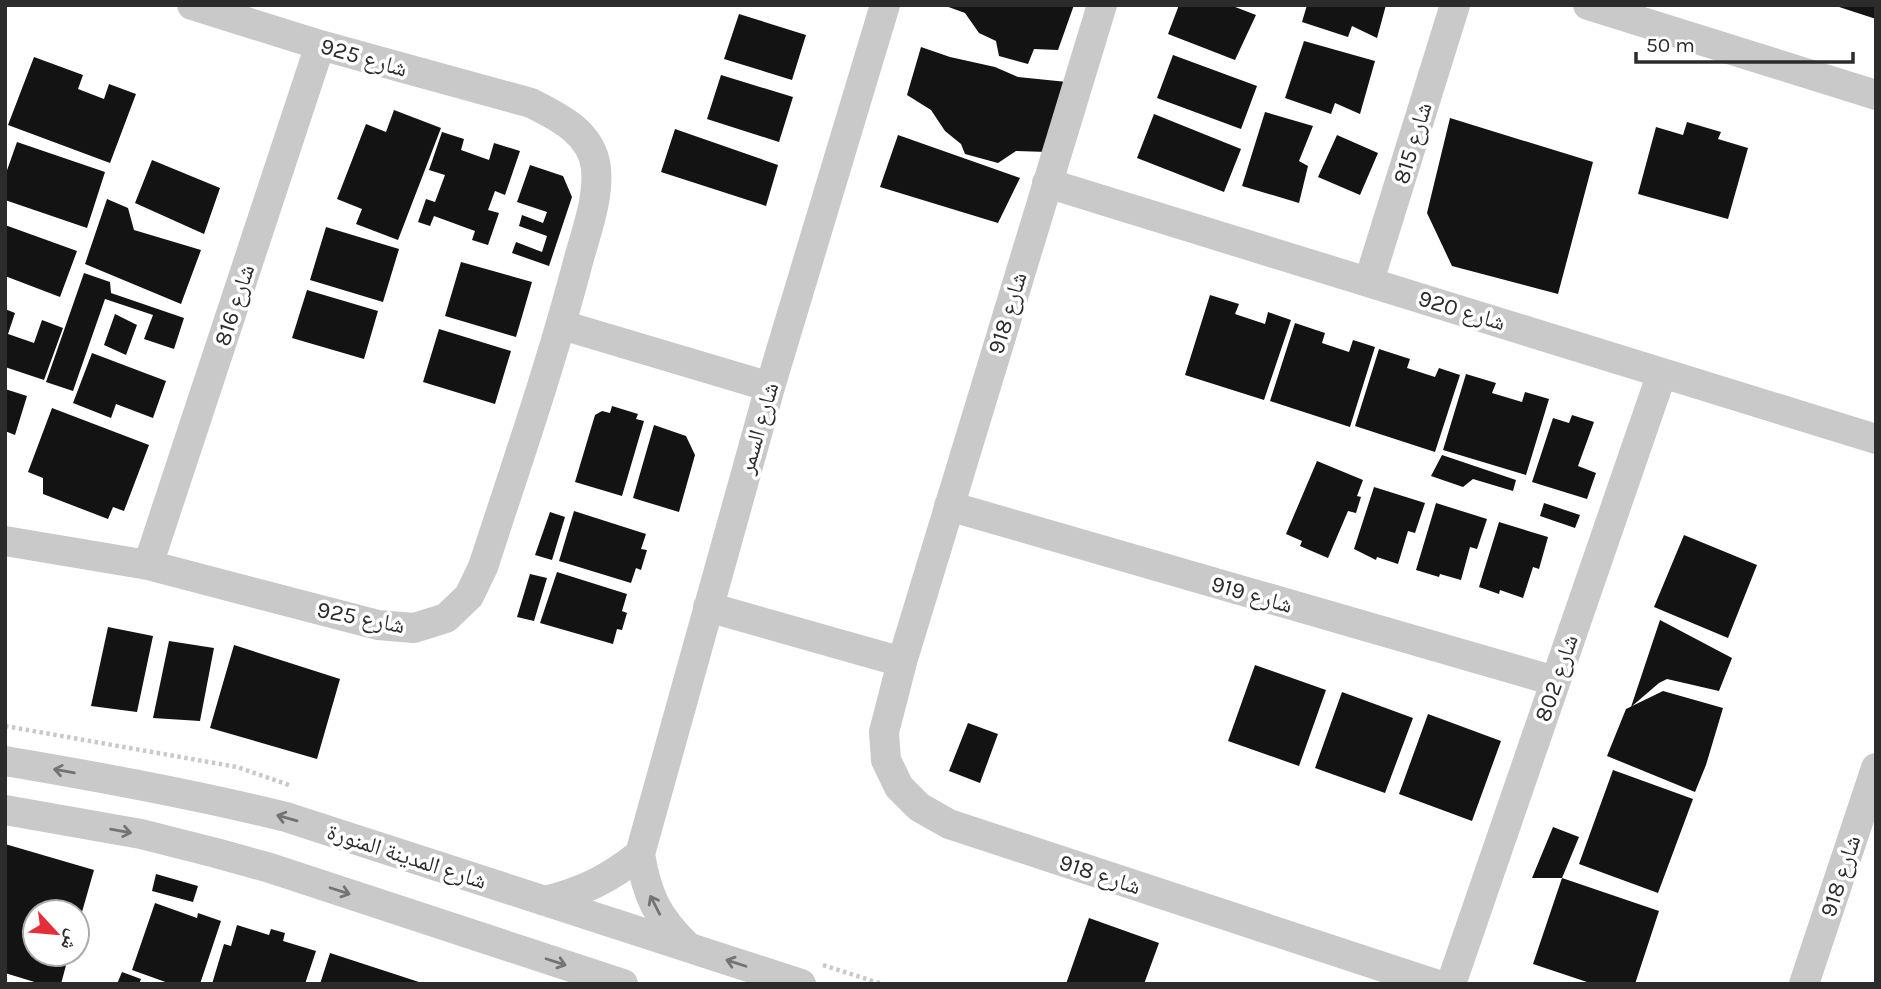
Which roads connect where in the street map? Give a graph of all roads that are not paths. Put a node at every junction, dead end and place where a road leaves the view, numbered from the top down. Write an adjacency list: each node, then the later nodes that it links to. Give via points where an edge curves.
1 (192, 5): 6 (street, شارع 925)
2 (885, 5): 12 (street, شارع السمر)
3 (1102, 5): 8 (street, شارع 918)
4 (1455, 5): 9 (street, شارع 815)
5 (1588, 5): 7 (street)
6 (320, 45): 10 (street, شارع 925, via 531,103 562,119 586,139 596,166 595,197); 16 (street, شارع 816)
7 (1876, 95)
8 (1047, 183): 9 (street, شارع 920); 14 (street, شارع 918)
9 (1368, 281): 11 (street, شارع 920)
10 (562, 325): 12 (street); 16 (street, شارع 925, via 483,567 468,596 446,618 414,628 378,625)
11 (1662, 373): 13 (street, شارع 920); 19 (street, شارع 802)
12 (770, 387): 17 (street, شارع السمر)
13 (1876, 439)
14 (949, 506): 18 (street, شارع 918); 19 (street, شارع 919)
15 (5, 541): 16 (street, شارع 925)
16 (148, 565)
17 (708, 607): 18 (street); 23 (street, شارع السمر)
18 (902, 662): 28 (street, شارع 918, via 884,732 886,760 899,787 919,807 949,824)
19 (1555, 681): 29 (street, شارع 802)
20 (5, 761): 24 (street, شارع المدينة المنورة, one-way to 20, via 286,817 151,786)
21 (1876, 768): 30 (street, شارع 918)
22 (5, 810): 26 (street, one-way to 26, via 141,834 270,868)
23 (640, 854): 24 (street, via 595,884); 25 (street, شارع السمر, one-way to 23, via 654,905)
24 (545, 901): 25 (street, شارع المدينة المنورة)
25 (688, 947): 27 (street, شارع المدينة المنورة, one-way to 25)
26 (623, 984)
27 (801, 984)
28 (1435, 984)
29 (1451, 984)
30 (1804, 984)

